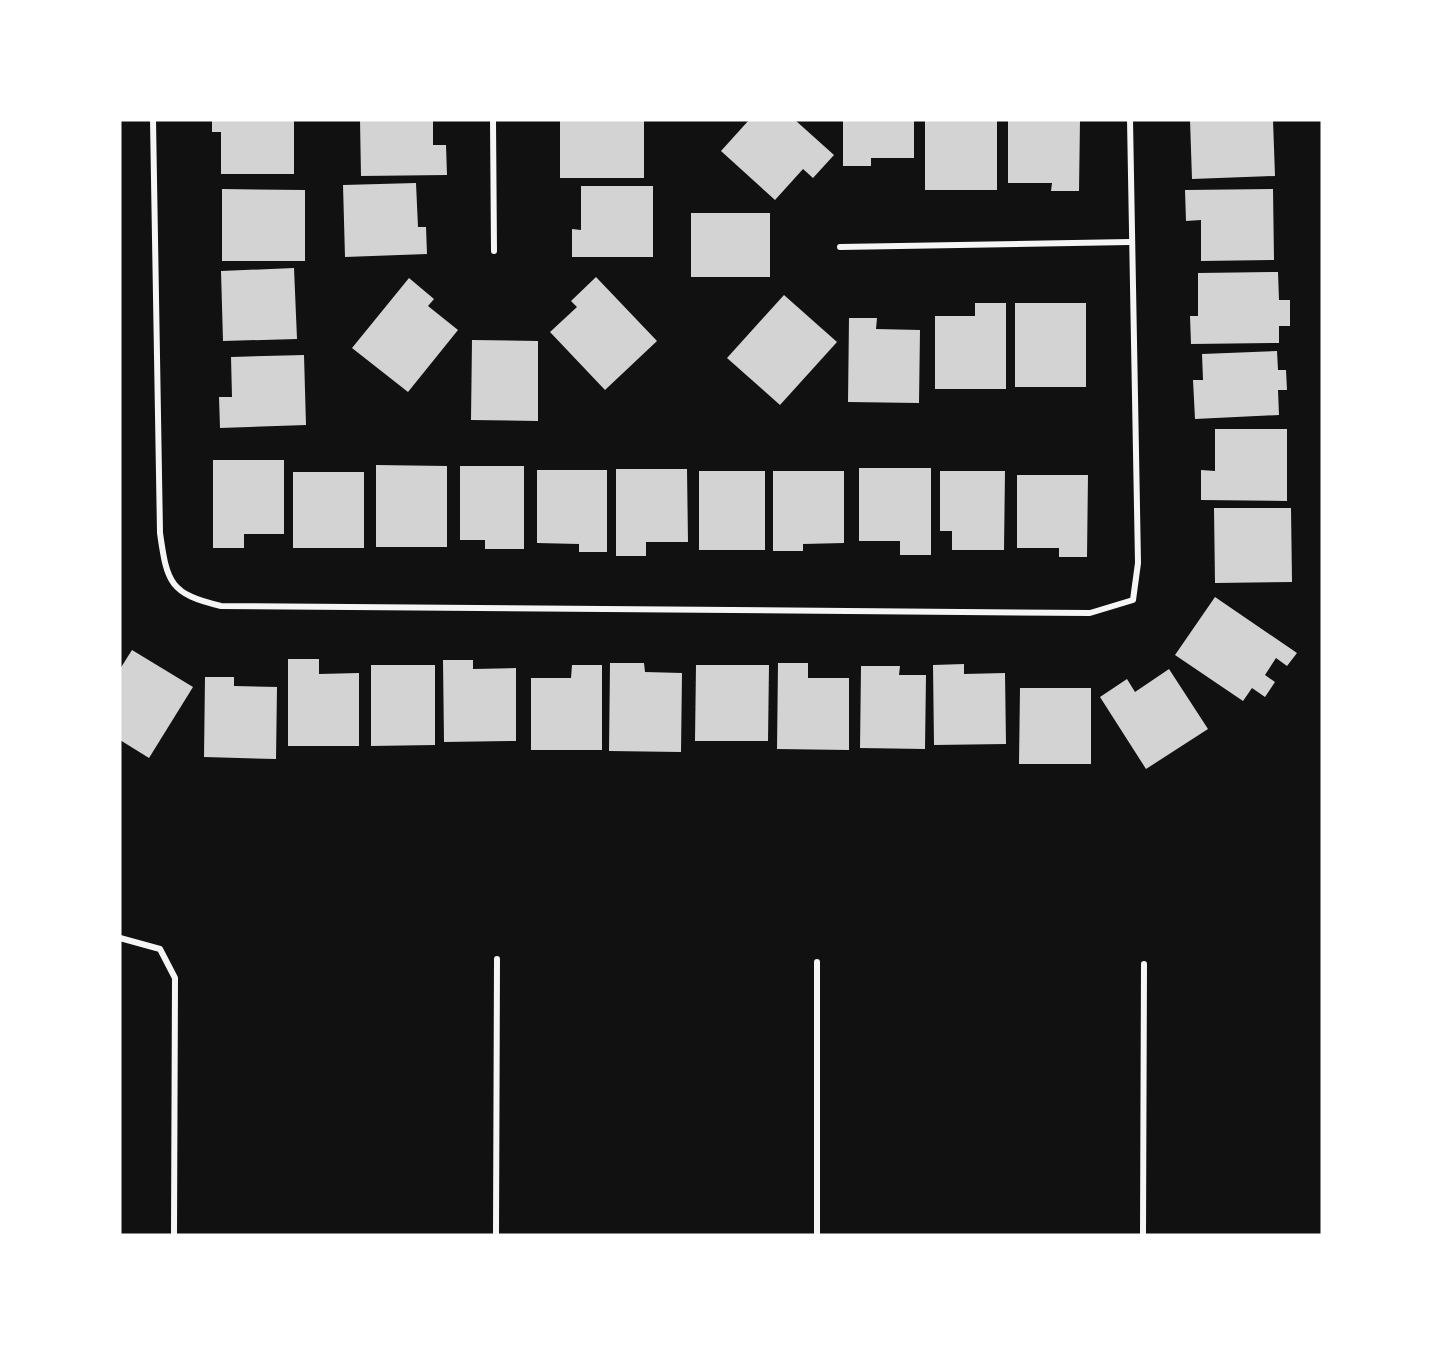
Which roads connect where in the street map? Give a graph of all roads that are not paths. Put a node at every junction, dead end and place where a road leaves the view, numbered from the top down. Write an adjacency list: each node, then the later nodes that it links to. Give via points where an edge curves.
1 (153, 120): 4 (street, via 160,533 171,583 190,599 221,606 1090,613 1133,600 1138,563)
2 (493, 120): 6 (street)
3 (1130, 120): 4 (street)
4 (1130, 242): 5 (street)
5 (840, 247)
6 (494, 251)
7 (120, 938): 11 (street, via 160,949 175,978)
8 (497, 959): 12 (street)
9 (817, 962): 13 (street)
10 (1144, 964): 14 (street)
11 (174, 1235)
12 (496, 1235)
13 (817, 1235)
14 (1143, 1235)

